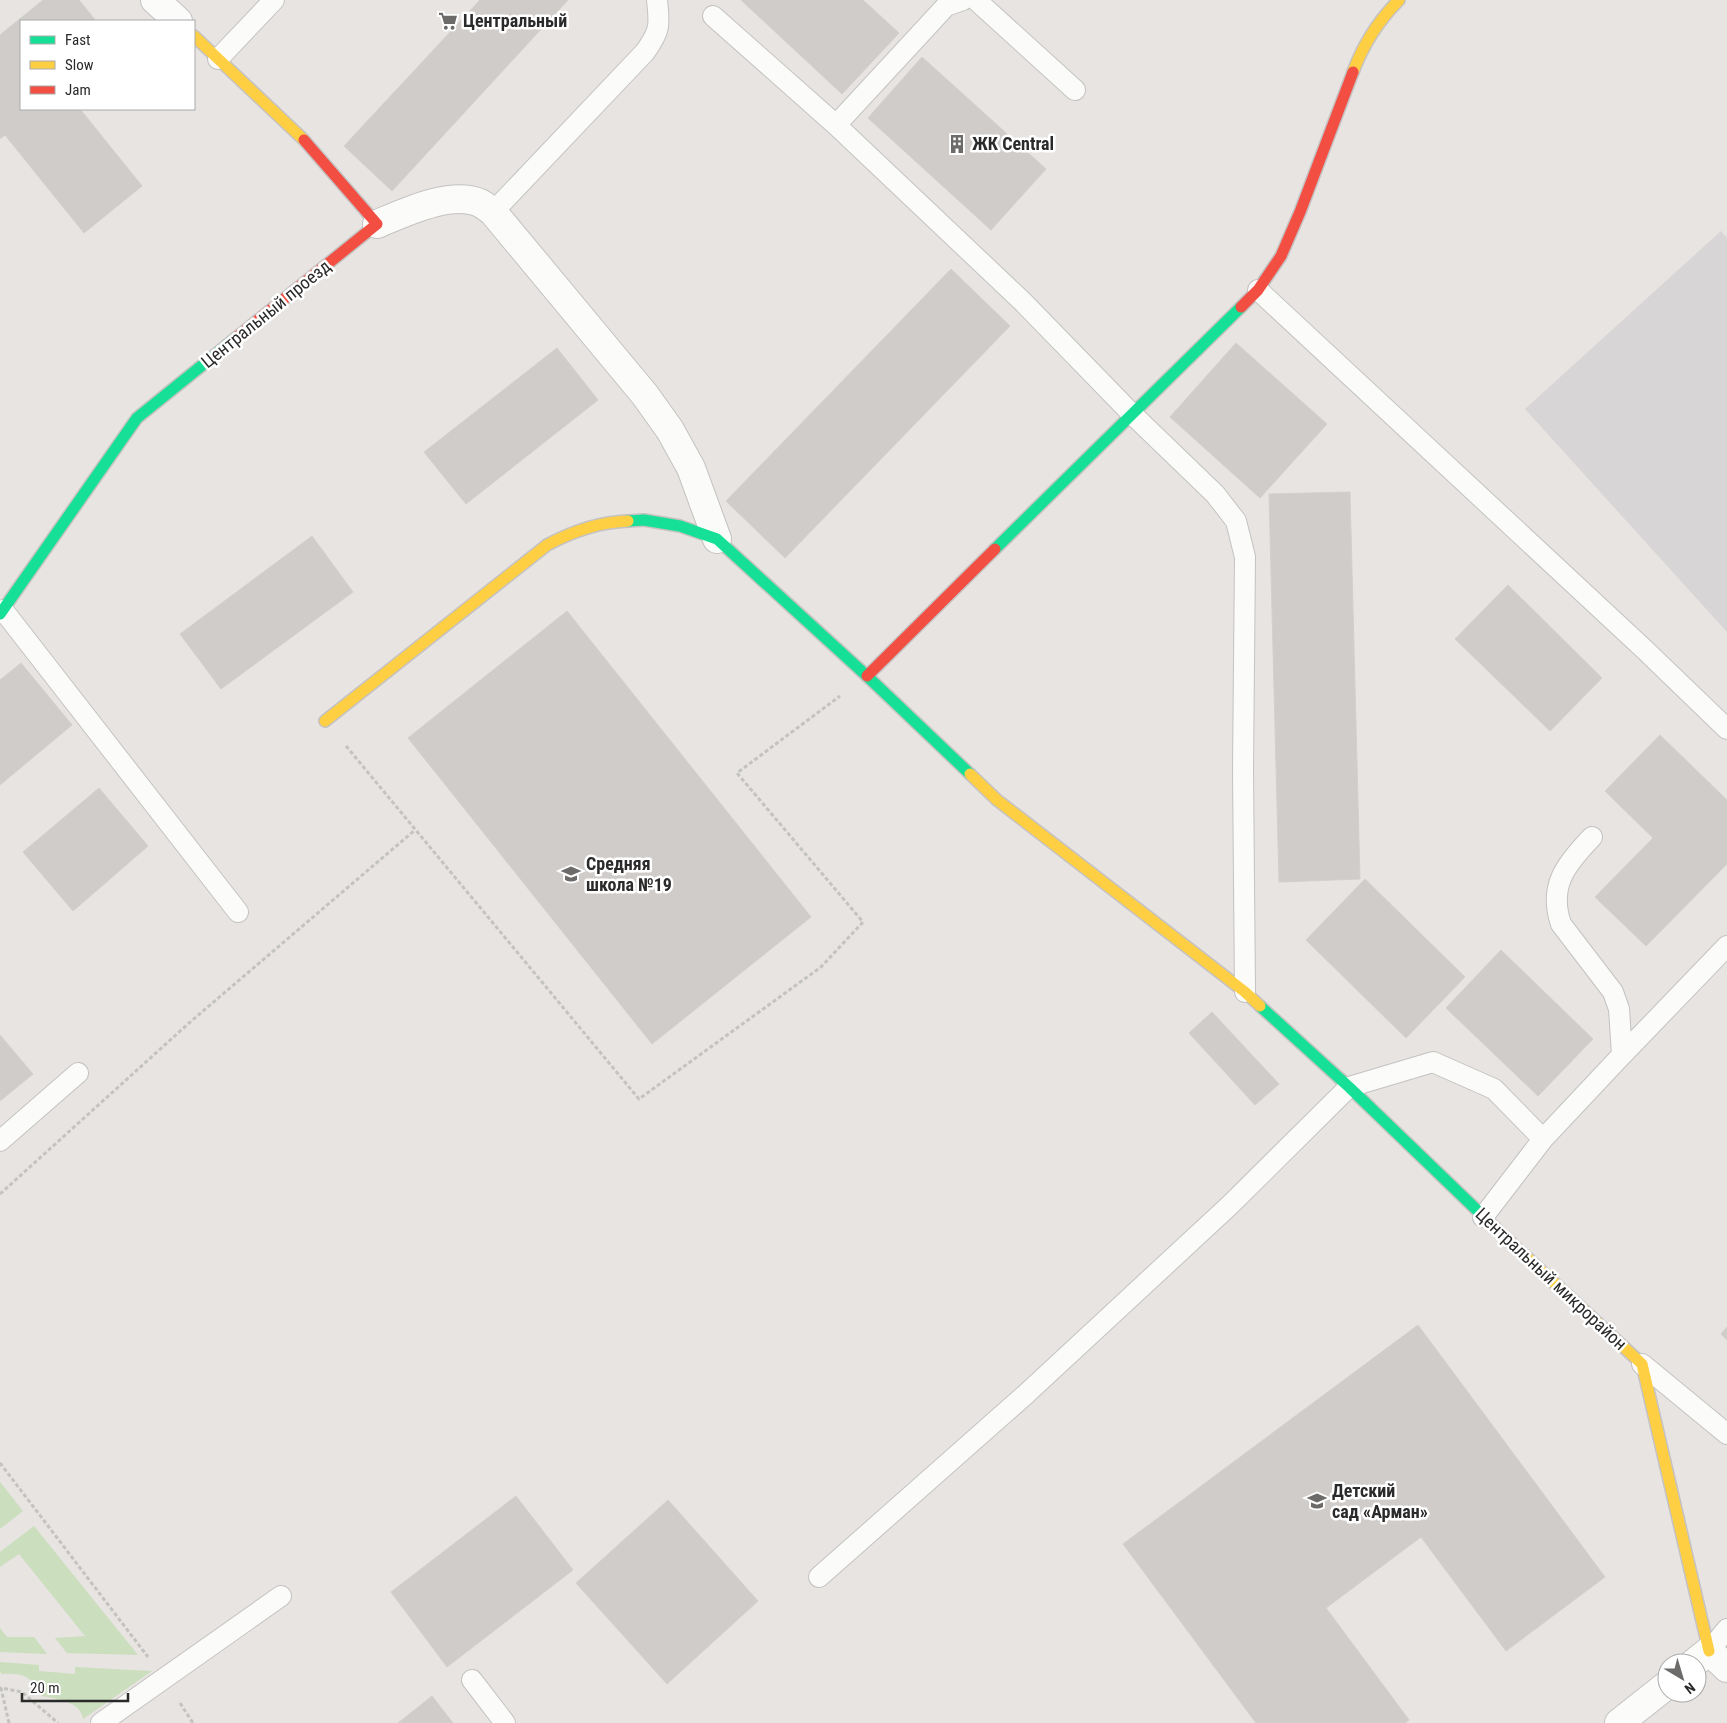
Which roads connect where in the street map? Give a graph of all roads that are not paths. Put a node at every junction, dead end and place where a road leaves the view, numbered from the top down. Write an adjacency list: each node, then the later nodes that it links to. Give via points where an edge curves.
1 (155, 0): 8 (street)
2 (274, 0): 10 (lane)
3 (656, 0): 13 (lane, via 660,22 644,52)
4 (963, 0): 12 (lane, via 946,6)
5 (976, 0): 11 (lane)
6 (1399, 0): 15 (street, via 1358,55 1300,212 1281,256)
7 (713, 16): 12 (lane)
8 (177, 20)
9 (195, 37): 10 (street)
10 (218, 59): 14 (street, via 300,136)
11 (1074, 90)
12 (836, 126): 16 (lane, via 1023,302)
13 (493, 212): 14 (street, via 480,203 450,200); 17 (street, via 645,394 670,430 691,468)
14 (377, 224): 18 (street, Центральный проезд, via 137,418)
15 (1258, 290): 16 (street); 21 (lane)
16 (1132, 414): 19 (street); 25 (lane, via 1220,500 1236,521 1245,557)
17 (717, 539): 19 (street, Центральный микрорайон); 20 (street, via 680,526 644,520 593,524 567,534 547,545)
18 (2, 612): 23 (lane)
19 (867, 676): 25 (street, Центральный микрорайон, via 997,800)
20 (325, 721)
21 (1727, 729)
22 (1592, 837): 26 (lane, via 1563,872 1556,893 1557,911 1561,924 1613,992 1618,1008)
23 (238, 912)
24 (1727, 946): 26 (lane)
25 (1245, 992): 28 (street, Центральный микрорайон)
26 (1622, 1055): 29 (lane)
27 (78, 1073): 30 (lane)
28 (1349, 1087): 29 (lane, via 1434,1062 1494,1089); 31 (street, Центральный микрорайон); 34 (lane, via 1230,1205 1025,1395)
29 (1543, 1139): 31 (lane)
30 (0, 1141)
31 (1482, 1217): 32 (street, Центральный микрорайон)
32 (1642, 1364): 33 (lane); 37 (street, Центральный микрорайон)
33 (1727, 1434)
34 (819, 1577)
35 (281, 1596): 40 (lane)
36 (1727, 1629): 37 (lane)
37 (1710, 1661)
38 (472, 1680): 41 (lane)
39 (1657, 1693): 42 (street)
40 (101, 1723)
41 (505, 1723)
42 (1619, 1723)

